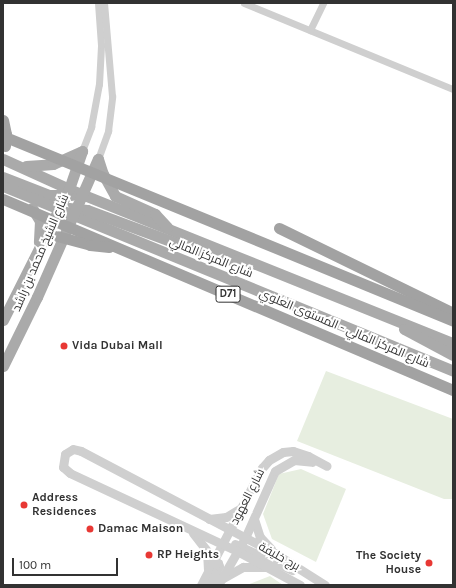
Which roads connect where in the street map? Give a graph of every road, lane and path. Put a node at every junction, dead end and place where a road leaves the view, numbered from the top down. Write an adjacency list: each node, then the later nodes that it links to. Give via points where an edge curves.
1 (98, 3): 9 (street, via 101,55 98,88 91,127)
2 (104, 3): 11 (street, via 112,96 108,131)
3 (244, 3): 5 (street)
4 (323, 3): 5 (street)
5 (310, 30): 6 (street)
6 (453, 89)
7 (3, 120): 8 (highway, bridge, via 6,134)
8 (4, 141): 33 (highway, bridge)
9 (82, 151): 12 (main road, via 61,162 46,166); 16 (main road, شارع الشيخ محمد بن راشد)
10 (3, 159): 12 (main road, شارع المركز المالي)
11 (98, 159): 17 (main road, شارع الشيخ محمد بن راشد); 23 (main road, via 115,196 155,214)
12 (15, 164): 14 (main road, شارع المركز المالي)
13 (3, 177): 18 (main road)
14 (52, 180): 16 (main road, شارع المركز المالي); 18 (main road, via 54,191)
15 (6, 187): 20 (main road); 27 (main road, via 38,216 41,227)
16 (68, 192): 17 (main road, شارع المركز المالي); 18 (main road); 20 (main road, شارع الشيخ محمد بن راشد)
17 (81, 193): 21 (main road, شارع الشيخ محمد بن راشد); 23 (main road, شارع المركز المالي)
18 (49, 195)
19 (3, 199): 26 (highway, شارع المركز المالي - المستوى العلوي / D71, bridge)
20 (59, 209): 21 (main road); 27 (main road, شارع الشيخ محمد بن راشد)
21 (79, 213): 24 (main road, شارع المركز المالي / D71); 28 (main road, شارع الشيخ محمد بن راشد); 29 (main road, via 208,255)
22 (279, 228): 31 (highway)
23 (169, 229): 29 (main road, شارع المركز المالي)
24 (114, 232): 28 (main road, via 80,232); 37 (main road, شارع المركز المالي / D71)
25 (57, 236): 26 (highway, bridge, via 96,246)
26 (116, 246): 38 (highway, شارع المركز المالي - المستوى العلوي / D71, bridge)
27 (38, 249): 32 (main road, شارع الشيخ محمد بن راشد)
28 (56, 253): 36 (main road, شارع الشيخ محمد بن راشد)
29 (252, 262): 30 (main road, شارع المركز المالي)
30 (353, 303): 34 (main road, شارع المركز المالي); 35 (main road)
31 (453, 313)
32 (3, 320)
33 (453, 321)
34 (453, 343)
35 (453, 355)
36 (3, 366)
37 (453, 371)
38 (453, 390)
39 (242, 507): 40 (street, via 226,517); 41 (street, شارع العهود, via 262,468 278,454 298,452 328,466 302,460 280,466 270,477); 43 (street, شارع العهود)
40 (207, 519): 42 (street, برج خليفة, via 77,450 64,454 62,462 70,473); 43 (street, برج خليفة)
41 (254, 519): 45 (street, شارع العهود); 46 (street, via 260,537)
42 (188, 528): 44 (street); 49 (street, via 207,551)
43 (231, 531): 44 (street, شارع العهود); 45 (street, برج خليفة)
44 (224, 545): 45 (street); 47 (street, شارع العهود)
45 (241, 545): 46 (street, برج خليفة); 48 (street); 50 (street, شارع العهود); 51 (street)
46 (276, 554): 51 (street, برج خليفة)
47 (213, 563): 49 (street, شارع العهود); 53 (street, via 218,563 219,566)
48 (270, 568): 50 (street, via 243,568); 54 (street)
49 (207, 574): 52 (street, شارع العهود)
50 (220, 582)
51 (324, 584)
52 (201, 585)
53 (210, 585)
54 (300, 585)

